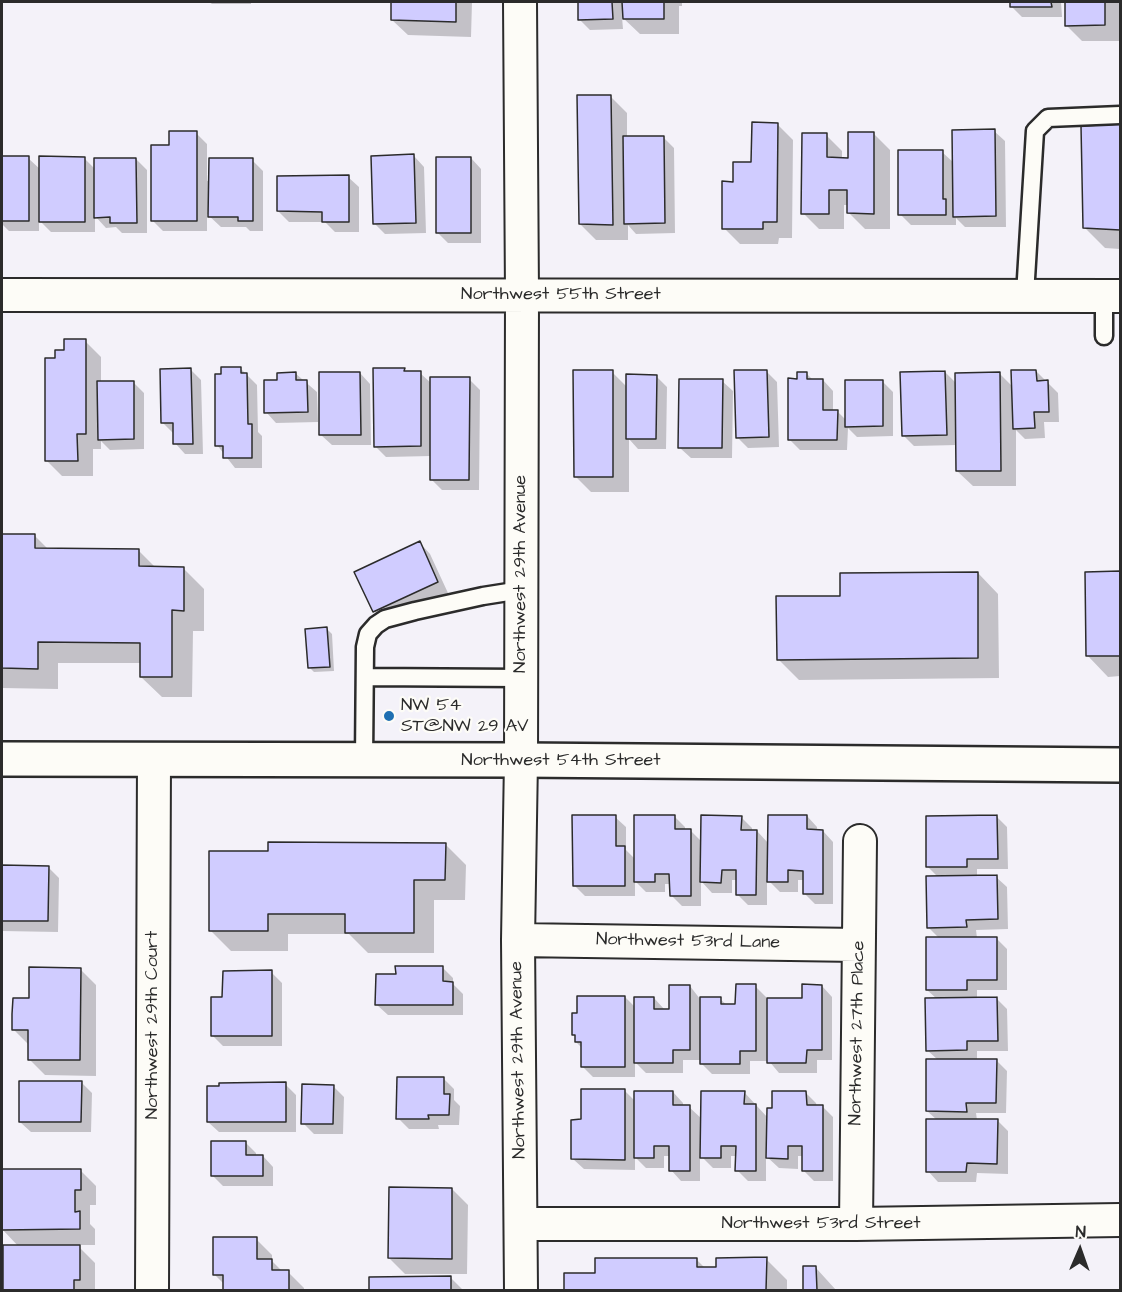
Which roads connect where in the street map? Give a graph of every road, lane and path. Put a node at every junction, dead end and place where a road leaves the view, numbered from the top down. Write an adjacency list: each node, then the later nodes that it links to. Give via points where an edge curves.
1 (519, 2): 4 (street, Northwest 29th Avenue)
2 (1120, 115): 5 (lane, via 1048,118 1035,132)
3 (2, 295): 4 (street, Northwest 55th Street)
4 (522, 295): 5 (street, Northwest 55th Street); 8 (street, Northwest 29th Avenue)
5 (1025, 295): 6 (street, Northwest 55th Street)
6 (1112, 296): 7 (lane)
7 (1104, 336)
8 (521, 590): 9 (lane, via 385,619 368,634); 10 (street, Northwest 29th Avenue)
9 (365, 677): 10 (lane); 13 (lane)
10 (521, 678): 14 (street, Northwest 29th Avenue)
11 (2, 759): 12 (main road, Northwest 54th Street)
12 (154, 759): 13 (main road, Northwest 54th Street); 22 (street, Northwest 29th Court)
13 (364, 760): 14 (main road, Northwest 54th Street)
14 (521, 760): 15 (main road, Northwest 54th Street); 17 (street, Northwest 29th Avenue)
15 (1120, 765)
16 (860, 841): 18 (street, Northwest 27th Place)
17 (518, 940): 18 (street, Northwest 53rd Lane); 20 (street, Northwest 29th Avenue)
18 (858, 945): 21 (street, Northwest 27th Place)
19 (1120, 1220): 21 (street, Northwest 53rd Street)
20 (521, 1224): 21 (street, Northwest 53rd Street); 23 (street, Northwest 29th Avenue)
21 (856, 1224)
22 (152, 1290)
23 (521, 1290)

